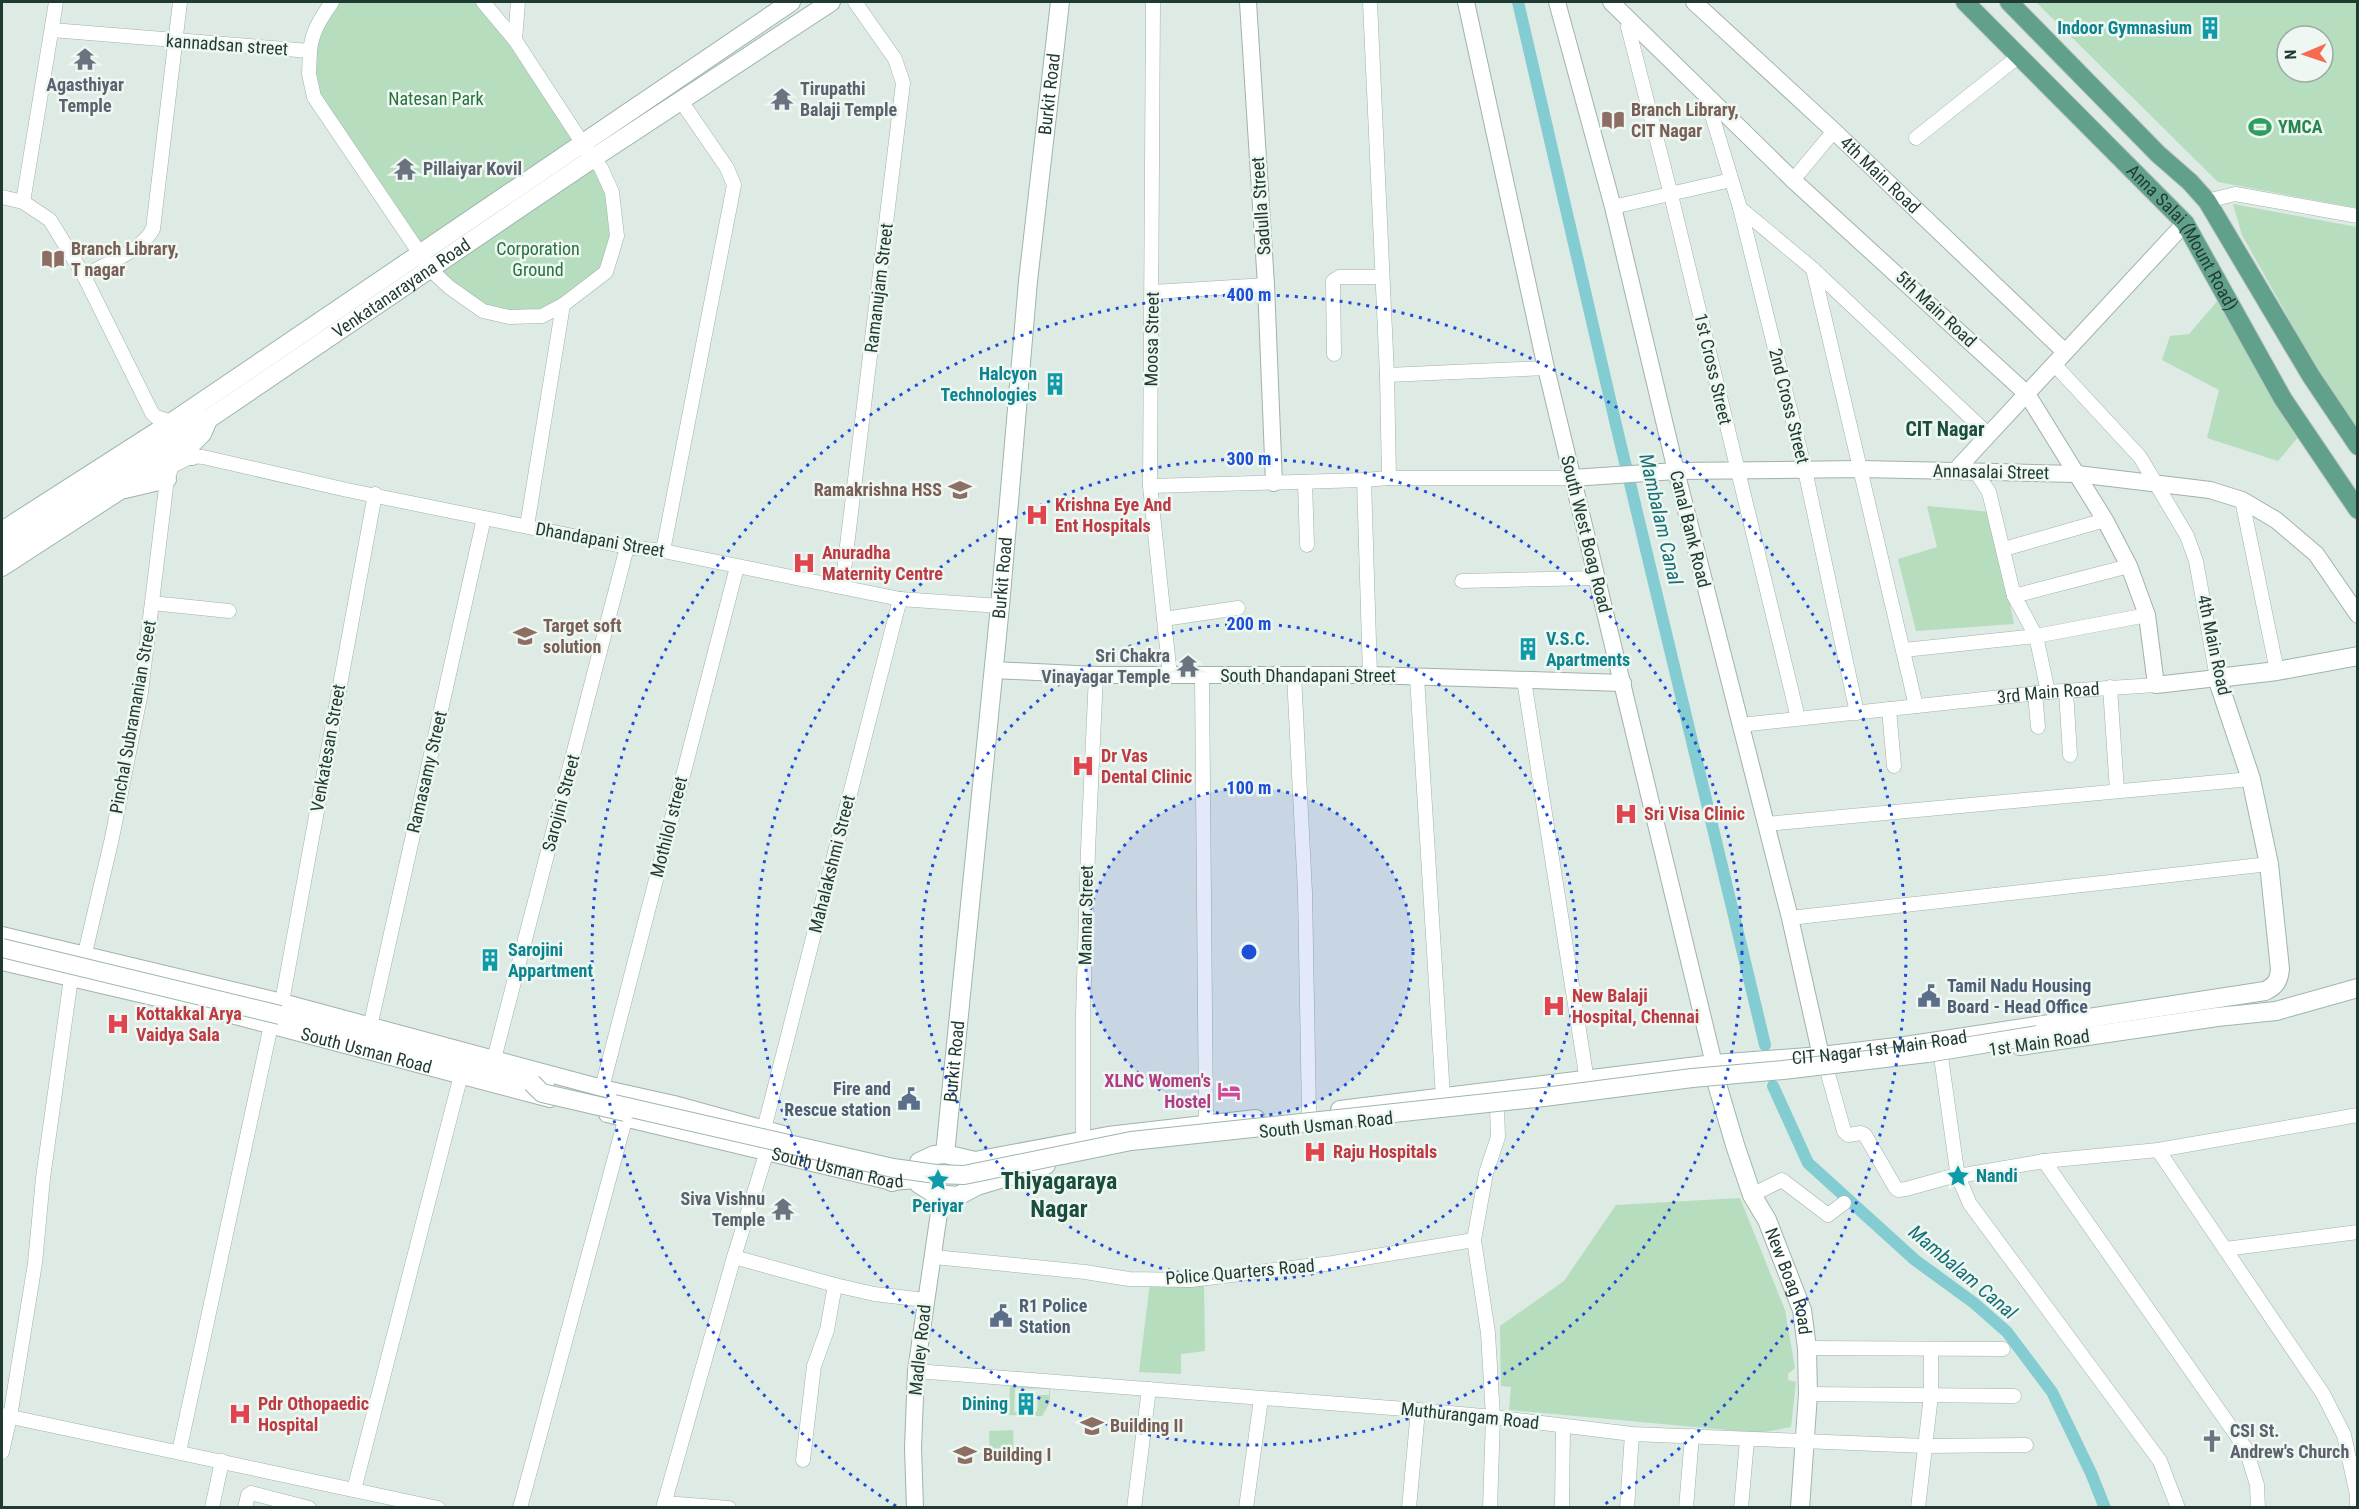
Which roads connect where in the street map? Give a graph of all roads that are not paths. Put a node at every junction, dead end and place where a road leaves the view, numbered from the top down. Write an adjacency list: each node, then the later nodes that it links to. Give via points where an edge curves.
1 (56, 2): 20 (street)
2 (180, 2): 22 (street)
3 (332, 2): 23 (street, via 319,20)
4 (483, 2): 21 (street, kannadsan street)
5 (518, 2): 21 (street)
6 (789, 2): 29 (main road, Venkatanarayana Road)
7 (831, 2): 25 (main road, Venkatanarayana Road)
8 (855, 2): 90 (street, Ramanujam Street, via 895,59 903,83)
9 (1060, 2): 94 (main road, Burkit Road, via 1028,281)
10 (1153, 2): 47 (street, Moosa Street)
11 (1248, 2): 46 (street, Sadulla Street)
12 (1370, 2): 45 (street)
13 (1466, 2): 51 (street, South West Boag Road)
14 (1557, 2): 38 (street, Canal Bank Road)
15 (1611, 2): 19 (street, 5th Main Road)
16 (1694, 2): 27 (street, 4th Main Road)
17 (1965, 2): 24 (main road, Anna Salai (Mount Road))
18 (2009, 2): 30 (main road, Anna Salai (Mount Road))
19 (1630, 21): 26 (street, 5th Main Road); 34 (street, 1st Cross Street, via 1628,27)
20 (52, 30): 22 (street, kannadsan street); 37 (street)
21 (515, 40): 29 (street, kannadsan street)
22 (175, 42): 23 (street, kannadsan street); 44 (street, via 153,229 140,245)
23 (310, 51): 42 (street, kannadsan street, via 314,97)
24 (2019, 56): 28 (street); 31 (main road, Anna Salai (Mount Road))
25 (681, 101): 29 (main road, Venkatanarayana Road); 84 (street, via 727,168 734,185)
26 (1717, 105): 32 (street, 2nd Cross Street, via 1711,112); 33 (street, 5th Main Road)
27 (1834, 131): 33 (street); 50 (street, 4th Main Road)
28 (1916, 138)
29 (589, 151): 42 (main road, Venkatanarayana Road); 48 (street, kannadsan street, via 612,192 617,236 606,272)
30 (2158, 154): 31 (main road); 36 (main road, Anna Salai (Mount Road))
31 (2136, 174): 41 (main road, Anna Salai (Mount Road))
32 (1731, 180): 34 (street); 39 (street, 2nd Cross Street)
33 (1794, 180): 53 (street, 5th Main Road)
34 (1671, 195): 38 (street); 58 (street, 1st Cross Street)
35 (2, 197): 37 (street)
36 (2207, 201): 40 (street, via 2235,194); 56 (main road, Anna Salai (Mount Road), via 2311,376)
37 (23, 202): 44 (street, via 51,220)
38 (1613, 207): 60 (street, Canal Bank Road)
39 (1740, 208): 43 (street); 59 (street, 2nd Cross Street)
40 (2358, 216)
41 (2185, 223): 50 (street); 75 (main road, Anna Salai (Mount Road), via 2283,399)
42 (426, 262): 48 (street, kannadsan street, via 449,287 483,311 509,317 542,316); 55 (main road, Venkatanarayana Road); 55 (main road, Venkatanarayana Road, via 210,418 197,423)
43 (1813, 269): 54 (street); 57 (street)
44 (84, 276): 55 (street, via 152,413)
45 (1381, 277): 49 (street, via 1339,277 1333,281); 52 (street)
46 (1266, 285): 47 (street); 70 (street, Sadulla Street)
47 (1153, 292): 71 (street, Moosa Street)
48 (563, 305): 78 (street)
49 (1334, 354)
50 (2059, 357): 53 (street); 69 (street, 4th Main Road, via 2140,456)
51 (1546, 368): 52 (street); 65 (street, South West Boag Road)
52 (1387, 375): 64 (street)
53 (2027, 394): 54 (street); 63 (street, 5th Main Road)
54 (1989, 435): 61 (street)
55 (188, 444): 66 (street); 72 (street); 73 (street, Dhandapani Street); 79 (main road, Venkatanarayana Road); 83 (main road, Venkatanarayana Road, via 165,447)
56 (2358, 446)
57 (1861, 469): 59 (street, Annasalai Street); 61 (street, Annasalai Street); 101 (street)
58 (1737, 470): 59 (street, Annasalai Street); 60 (street, Annasalai Street); 121 (street, 1st Cross Street)
59 (1805, 470): 120 (street, 2nd Cross Street)
60 (1676, 471): 65 (street, Annasalai Street); 122 (street, Canal Bank Road)
61 (1955, 471): 62 (street, Annasalai Street)
62 (1976, 472): 63 (street, Annasalai Street); 82 (street, via 1989,492)
63 (2077, 474): 69 (street, Annasalai Street); 77 (street, 5th Main Road)
64 (1389, 478): 65 (street); 67 (street)
65 (1572, 478): 88 (street, South West Boag Road)
66 (167, 479): 72 (main road); 93 (street, Pinchal Subramanian Street)
67 (1364, 480): 68 (street); 107 (street)
68 (1305, 482): 70 (street); 80 (street)
69 (2155, 482): 74 (street, Annasalai Street, via 2210,490); 111 (street, 4th Main Road, via 2187,536 2196,561)
70 (1274, 483): 71 (street)
71 (1150, 486): 99 (street, Moosa Street)
72 (125, 489): 87 (street)
73 (375, 494): 76 (street, Dhandapani Street); 139 (street, Venkatesan Street)
74 (2242, 500): 98 (street, Annasalai Street, via 2276,520 2316,554); 104 (street)
75 (2358, 510)
76 (484, 518): 78 (street, Dhandapani Street); 140 (street, Ramasamy Street)
77 (2105, 520): 82 (street); 85 (street, 5th Main Road)
78 (527, 526): 81 (street, Dhandapani Street)
79 (2, 531)
80 (1307, 545)
81 (627, 547): 84 (street, Dhandapani Street); 144 (street, Sarojini Street)
82 (2004, 549): 91 (street)
83 (2, 550)
84 (663, 551): 86 (street, Dhandapani Street)
85 (2129, 566): 91 (street); 97 (street, 5th Main Road)
86 (737, 567): 90 (street, Dhandapani Street); 151 (street, Mothilol street)
87 (2, 568)
88 (1596, 578): 89 (street); 113 (street, South West Boag Road)
89 (1462, 581)
90 (842, 587): 92 (street, Dhandapani Street)
91 (2014, 596): 100 (street)
92 (900, 599): 94 (street, Dhandapani Street); 158 (street, Mahalakshmi Street)
93 (152, 603): 96 (street); 133 (street, Pinchal Subramanian Street, via 141,692)
94 (1000, 606): 103 (main road, Burkit Road)
95 (1238, 608): 99 (street)
96 (229, 611)
97 (2147, 615): 100 (street); 114 (street, 5th Main Road)
98 (2358, 615)
99 (1164, 619): 108 (street, Moosa Street)
100 (2036, 636): 101 (street); 117 (street)
101 (1904, 650): 118 (street)
102 (2358, 656): 104 (main road, 3rd Main Road)
103 (994, 670): 105 (street, South Dhandapani Street); 162 (main road, Burkit Road)
104 (2277, 670): 111 (main road, 3rd Main Road)
105 (1096, 675): 108 (street, South Dhandapani Street); 159 (street, Mannar Street, via 1083,1014)
106 (1293, 675): 107 (street, South Dhandapani Street); 109 (street, South Dhandapani Street); 155 (street, via 1305,892)
107 (1370, 675): 110 (street, South Dhandapani Street)
108 (1170, 676): 109 (street, South Dhandapani Street)
109 (1202, 676): 157 (street)
110 (1417, 676): 112 (street, South Dhandapani Street); 152 (street)
111 (2217, 678): 114 (street, 3rd Main Road); 126 (main road, 4th Main Road)
112 (1524, 680): 113 (street, South Dhandapani Street); 148 (street)
113 (1623, 682): 145 (street, South West Boag Road)
114 (2156, 685): 115 (street, 3rd Main Road)
115 (2110, 687): 116 (street, 3rd Main Road); 127 (street)
116 (2066, 691): 117 (street, 3rd Main Road); 124 (street)
117 (2041, 693): 118 (street, 3rd Main Road); 123 (street)
118 (1916, 706): 119 (street, 3rd Main Road)
119 (1889, 709): 120 (street, 3rd Main Road); 125 (street)
120 (1857, 713): 121 (street, 3rd Main Road)
121 (1798, 718): 122 (street, 3rd Main Road)
122 (1740, 726): 128 (street, Canal Bank Road)
123 (2038, 727)
124 (2070, 755)
125 (1894, 766)
126 (2251, 779): 127 (street); 129 (main road, 4th Main Road)
127 (2117, 791): 128 (street)
128 (1766, 824): 130 (street, Canal Bank Road)
129 (2269, 864): 130 (street); 137 (main road, 4th Main Road, via 2280,969 2277,983)
130 (1790, 918): 143 (street, Canal Bank Road)
131 (2, 935): 133 (street, South Usman Road)
132 (2, 948): 138 (main road, bridge)
133 (85, 953): 135 (street, Pinchal Subramanian Street); 139 (street, South Usman Road, via 188,981)
134 (2, 962): 135 (street, South Usman Road)
135 (71, 978): 139 (street, South Usman Road); 190 (street, via 35,1263)
136 (2358, 988): 137 (main road, 1st Main Road, via 2276,1011)
137 (2225, 1007): 141 (main road, 1st Main Road); 154 (main road, South Usman Road, bridge, via 1883,1058 1131,1141 964,1174 893,1168)
138 (257, 1010): 139 (main road, bridge); 142 (main road, via 274,1005 441,1050)
139 (278, 1014): 140 (street, South Usman Road); 147 (street, South Usman Road); 149 (main road); 200 (street, Venkatesan Street)
140 (370, 1027): 142 (street, South Usman Road)
141 (1940, 1049): 143 (main road, CIT Nagar 1st Main Road); 146 (main road, 1st Main Road); 166 (street)
142 (467, 1052): 144 (street, South Usman Road)
143 (1821, 1056): 145 (main road, CIT Nagar 1st Main Road)
144 (494, 1059): 151 (street, South Usman Road)
145 (1714, 1064): 148 (main road, South Usman Road); 150 (main road, New Boag Road)
146 (1828, 1074): 150 (main road, 1st Main Road); 166 (street, via 1844,1131 1848,1135 1865,1135 1898,1190)
147 (461, 1075): 154 (street, South Usman Road); 203 (street)
148 (1587, 1081): 152 (main road, South Usman Road)
149 (532, 1083): 154 (main road, bridge); 168 (main road, bridge, via 542,1093 843,1163 888,1175)
150 (1717, 1084): 153 (main road, South Usman Road); 170 (main road, New Boag Road)
151 (602, 1088): 154 (street, South Usman Road)
152 (1443, 1097): 155 (main road, South Usman Road)
153 (1497, 1106): 159 (main road, South Usman Road, via 1109,1151); 174 (street, via 1498,1137 1486,1173)
154 (633, 1108): 158 (street, South Usman Road, via 674,1104); 161 (street, South Usman Road); 210 (street)
155 (1309, 1114): 157 (main road, South Usman Road)
156 (2358, 1115): 160 (street)
157 (1206, 1124): 159 (main road, South Usman Road)
158 (764, 1129): 165 (street, South Usman Road)
159 (1083, 1149): 163 (main road, South Usman Road); 169 (main road, South Usman Road)
160 (2158, 1150): 164 (street); 175 (street)
161 (766, 1151): 168 (street, South Usman Road); 176 (street)
162 (945, 1154): 163 (main road, South Usman Road); 165 (main road, South Usman Road)
163 (975, 1161): 169 (main road)
164 (2044, 1161): 166 (street); 224 (street, via 2246,1449 2257,1485)
165 (919, 1162): 167 (main road)
166 (1958, 1175): 223 (street, via 1970,1204 2160,1461)
167 (916, 1180): 168 (street, South Usman Road); 171 (main road, South Usman Road, via 934,1194)
168 (892, 1182)
169 (977, 1186): 171 (main road, South Usman Road, via 964,1194)
170 (1752, 1195): 172 (street, via 1782,1180 1828,1215); 180 (main road, New Boag Road, via 1767,1220 1802,1310)
171 (947, 1196): 177 (street, Madley Road, via 940,1206)
172 (1844, 1203)
173 (2358, 1232): 175 (street)
174 (1474, 1240): 177 (street, Police Quarters Road, via 1333,1263 1191,1280 1129,1279); 191 (street, via 1488,1333)
175 (2225, 1249): 225 (street, via 2323,1394 2344,1435)
176 (734, 1257): 178 (street); 205 (street)
177 (934, 1257): 179 (street, Madley Road)
178 (835, 1285): 179 (street); 201 (street, via 827,1330 814,1366)
179 (925, 1300): 183 (street, Madley Road)
180 (1807, 1347): 181 (street); 185 (main road, New Boag Road)
181 (1931, 1349): 182 (street); 186 (street)
182 (2003, 1349)
183 (916, 1371): 184 (street, Muthurangam Road); 212 (street, Madley Road)
184 (1149, 1389): 188 (street, Muthurangam Road); 213 (street)
185 (1808, 1394): 186 (street); 196 (main road, New Boag Road)
186 (1931, 1395): 187 (street); 198 (street)
187 (2014, 1396)
188 (1261, 1399): 189 (street, Muthurangam Road); 214 (street)
189 (1418, 1410): 191 (street, Muthurangam Road); 215 (street)
190 (6, 1416): 199 (street); 200 (street)
191 (1493, 1417): 192 (street, Muthurangam Road); 216 (street)
192 (1563, 1427): 193 (street, Muthurangam Road); 217 (street)
193 (1632, 1434): 194 (street, Muthurangam Road); 218 (street)
194 (1692, 1436): 195 (street, Muthurangam Road); 219 (street)
195 (1747, 1440): 196 (street, Muthurangam Road); 220 (street)
196 (1805, 1443): 198 (street, Muthurangam Road); 221 (main road, New Boag Road)
197 (2026, 1445): 198 (street, Muthurangam Road)
198 (1925, 1446): 222 (street)
199 (2, 1452)
200 (179, 1452): 202 (street)
201 (803, 1460)
202 (222, 1461): 203 (street); 206 (street)
203 (354, 1490): 204 (street)
204 (405, 1504): 209 (street)
205 (664, 1505): 211 (street)
206 (212, 1508)
207 (245, 1508): 208 (street, via 251,1492)
208 (309, 1508)
209 (438, 1508)
210 (520, 1508)
211 (729, 1508)
212 (915, 1508)
213 (1134, 1508)
214 (1246, 1508)
215 (1409, 1508)
216 (1490, 1508)
217 (1562, 1508)
218 (1627, 1508)
219 (1686, 1508)
220 (1741, 1508)
221 (1800, 1508)
222 (1918, 1508)
223 (2178, 1508)
224 (2258, 1508)
225 (2358, 1508)

